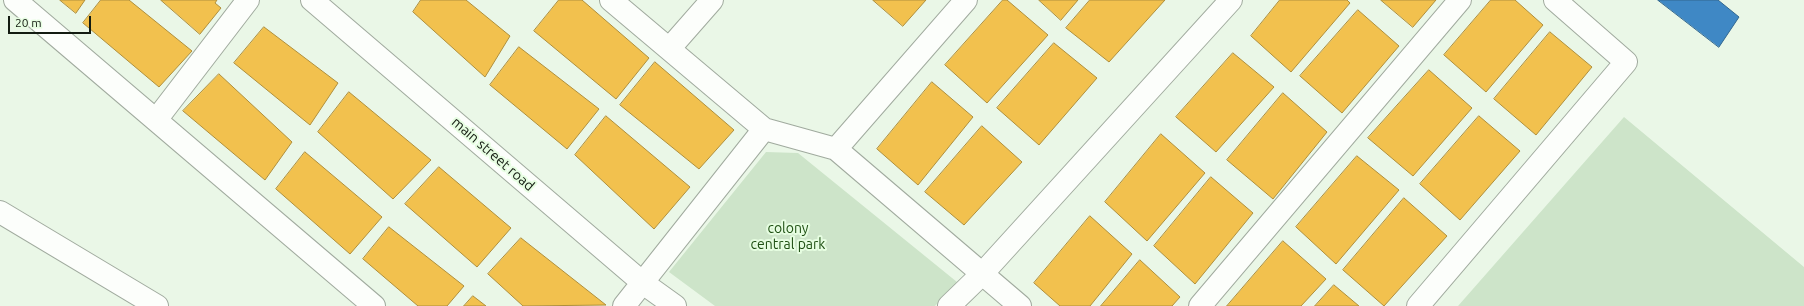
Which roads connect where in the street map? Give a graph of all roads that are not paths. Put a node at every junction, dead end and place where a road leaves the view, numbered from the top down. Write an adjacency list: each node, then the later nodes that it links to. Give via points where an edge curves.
1 (15, 0): 11 (street)
2 (248, 0): 11 (street)
3 (312, 0): 16 (street, main street road)
4 (611, 0): 10 (street)
5 (712, 0): 10 (street)
6 (966, 0): 13 (street)
7 (1231, 0): 15 (street)
8 (1460, 0): 23 (street)
9 (1555, 0): 24 (street, via 1626,62)
10 (669, 49): 12 (street)
11 (156, 120): 18 (street)
12 (764, 129): 13 (street); 16 (street)
13 (836, 149): 15 (street)
14 (0, 212): 17 (street)
15 (982, 274): 21 (street); 22 (street)
16 (643, 283): 19 (street); 20 (street, main street road)
17 (157, 306)
18 (374, 306)
19 (624, 306)
20 (675, 306)
21 (949, 306)
22 (1020, 306)
23 (1200, 306)
24 (1418, 306)

